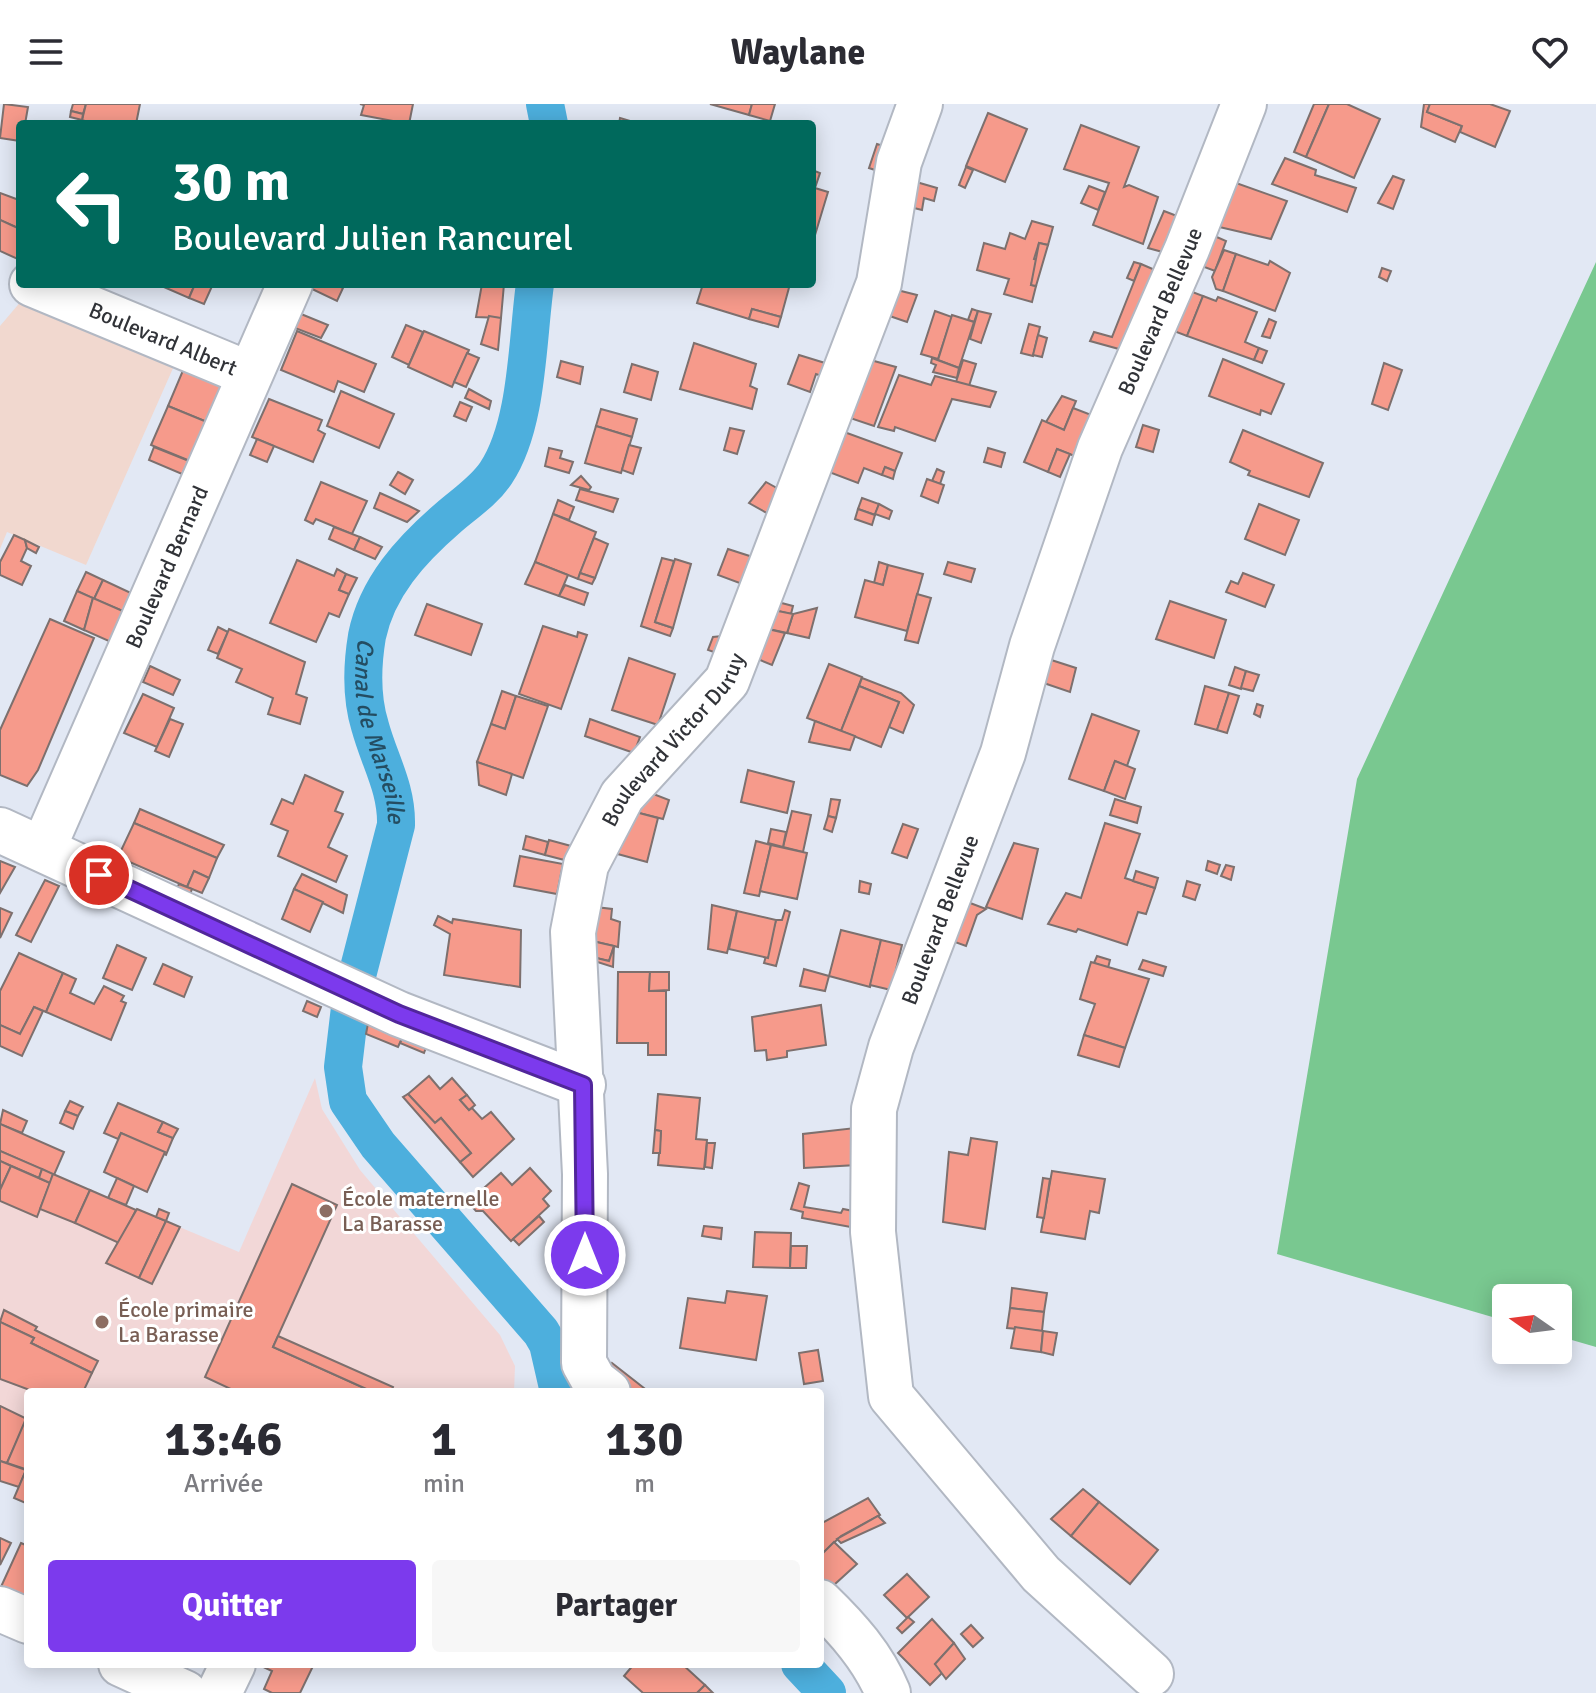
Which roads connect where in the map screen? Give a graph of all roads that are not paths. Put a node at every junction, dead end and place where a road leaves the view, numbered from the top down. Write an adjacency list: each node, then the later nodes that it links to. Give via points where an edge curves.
1 (920, 104): 8 (street, Boulevard Victor Duruy, via 899,162 879,283 727,681 622,796 586,865 573,932)
2 (1244, 104): 15 (street, Boulevard Bellevue, via 1100,448 1032,646 1003,753 891,1047 874,1109 873,1232 891,1396 1041,1574)
3 (42, 288): 5 (street, Boulevard Albert)
4 (288, 288): 5 (street, Boulevard Bernard)
5 (249, 374): 7 (street, Boulevard Bernard)
6 (0, 830): 7 (street)
7 (43, 849): 8 (street, via 381,1006)
8 (583, 1085): 9 (street, Boulevard Victor Duruy, via 584,1363)
9 (603, 1388)
10 (824, 1606): 18 (street, via 879,1670)
11 (0, 1609): 12 (street)
12 (24, 1619)
13 (130, 1668): 16 (street)
14 (231, 1668): 17 (street)
15 (1151, 1674)
16 (185, 1693)
17 (219, 1693)
18 (888, 1693)

